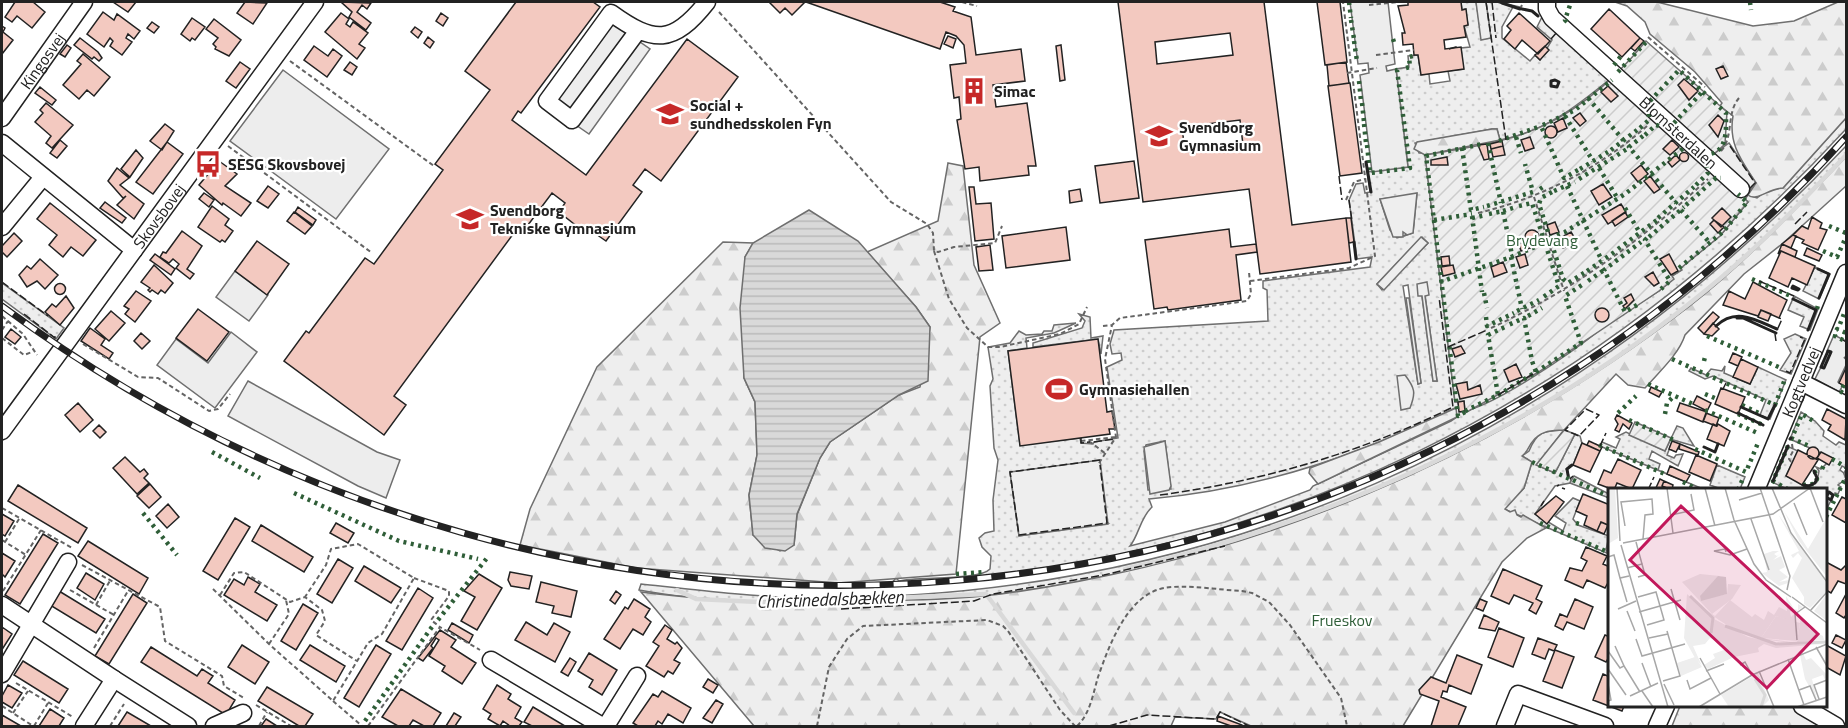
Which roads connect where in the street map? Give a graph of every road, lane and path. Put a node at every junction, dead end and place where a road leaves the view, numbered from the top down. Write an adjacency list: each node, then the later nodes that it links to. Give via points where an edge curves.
1 (84, 2): 23 (street, Kingosvej)
2 (315, 2): 15 (street, Skovsbovej)
3 (962, 2): 10 (path)
4 (1343, 2): 18 (path)
5 (1398, 2): 7 (path)
6 (1547, 2): 22 (street, Blomsterdalen, via 1548,12 1556,22)
7 (1369, 5)
8 (1522, 5): 11 (path)
9 (712, 6): 12 (street, via 665,36); 38 (path, via 891,201 927,224 933,232)
10 (977, 6)
11 (1521, 9)
12 (638, 32): 12 (street, via 572,120 547,101 611,13)
13 (1648, 37): 20 (path)
14 (1414, 50): 16 (path)
15 (278, 52): 24 (street, Skovsbovej); 27 (path)
16 (1376, 56)
17 (1377, 68): 18 (path)
18 (1352, 72): 19 (path); 30 (path)
19 (1347, 73)
20 (1705, 87)
21 (1739, 98): 25 (path, via 1731,114)
22 (1659, 116): 28 (street, Blomsterdalen); 32 (path, via 1602,160)
23 (2, 118)
24 (216, 138): 37 (street, Skovsbovej); 39 (path)
25 (1727, 139)
26 (2, 143): 29 (street)
27 (434, 166)
28 (1718, 169): 31 (street, Blomsterdalen); 43 (path, via 1640,238)
29 (43, 177): 36 (street); 37 (street)
30 (1365, 179): 33 (path, via 1354,182); 42 (path, via 1374,258 1349,268)
31 (1741, 189)
32 (1534, 197): 34 (path); 43 (path)
33 (1346, 200)
34 (1478, 213)
35 (1002, 226): 38 (path, via 995,243)
36 (2, 228)
37 (134, 250): 52 (street, Skovsbovej)
38 (934, 251): 44 (path, via 949,299 967,328 988,347 1060,334 1079,324)
39 (372, 253)
40 (1249, 272): 42 (path)
41 (1846, 273): 55 (street, Kogtvedvej)
42 (1250, 281): 47 (path, via 1251,298 1245,302 1120,318)
43 (1564, 291): 49 (path)
44 (1087, 307)
45 (2, 316): 46 (path)
46 (8, 321): 50 (path); 53 (path, via 23,334)
47 (1112, 325): 48 (path); 59 (path, via 1103,360)
48 (1103, 326)
49 (1491, 328)
50 (2, 330)
51 (2, 338): 53 (path, via 24,354)
52 (69, 338): 54 (street, Skovsbovej); 56 (path, via 138,377 158,378 209,411 218,409)
53 (33, 352): 54 (path)
54 (50, 364): 58 (street, Skovsbovej)
55 (1801, 382): 57 (street); 66 (street, Kogtvedvej)
56 (230, 394)
57 (1846, 405)
58 (2, 431)
59 (1116, 437): 61 (path); 63 (path)
60 (1081, 441): 61 (path)
61 (1088, 441): 63 (path)
62 (1792, 448): 65 (path)
63 (1106, 454): 64 (path)
64 (1099, 463)
65 (1792, 463)
66 (1756, 488)
67 (2, 508): 68 (path)
68 (20, 518): 69 (path); 70 (path)
69 (41, 530): 71 (path); 72 (path, via 71,546)
70 (3, 541): 71 (path)
71 (26, 555): 78 (path)
72 (74, 560): 74 (path); 75 (street)
73 (414, 578): 80 (path, via 358,544 331,549 326,565); 86 (path, via 449,591 431,620); 90 (path, via 382,634 368,642)
74 (111, 579): 77 (path); 83 (path)
75 (55, 582): 83 (path); 85 (street)
76 (213, 589): 79 (path)
77 (129, 590): 84 (path); 102 (path, via 160,607 165,641 222,676 224,686)
78 (2, 593)
79 (220, 596): 81 (path, via 234,573 244,572); 87 (path)
80 (305, 597): 81 (path, via 290,602); 90 (path, via 322,610 325,621 316,635)
81 (286, 599): 87 (path, via 289,614)
82 (2, 605): 85 (street)
83 (96, 605): 84 (path)
84 (114, 615): 89 (path)
85 (32, 624): 89 (street); 92 (street)
86 (440, 627): 88 (path); 114 (path)
87 (269, 644): 96 (path)
88 (491, 660): 115 (street)
89 (87, 661): 93 (street)
90 (357, 661): 96 (path)
91 (637, 676): 115 (street)
92 (6, 677): 94 (path)
93 (114, 679): 95 (street); 106 (street)
94 (28, 690): 97 (path); 103 (path)
95 (132, 691): 107 (path); 108 (street)
96 (333, 701): 113 (path)
97 (48, 703): 105 (path); 106 (path)
98 (2, 706): 103 (path)
99 (1665, 707): 121 (street)
100 (1805, 707): 122 (street)
101 (243, 712): 109 (street)
102 (267, 712): 104 (path); 110 (path)
103 (13, 713): 105 (path)
104 (285, 723): 111 (path); 112 (path)
105 (33, 726)
106 (85, 726)
107 (110, 726)
108 (188, 726)
109 (214, 726)
110 (259, 726)
111 (282, 726)
112 (291, 726)
113 (362, 726)
114 (368, 726)
115 (604, 726)
116 (817, 726): 117 (path, via 828,667 847,639 863,626 987,620 1008,631 1060,710)
117 (1076, 726): 118 (path, via 1086,717 1104,660 1126,618 1152,593 1174,588 1252,592 1269,603 1290,625 1341,698)
118 (1347, 726)
119 (1505, 726): 120 (street, via 1518,694)
120 (1605, 726)
121 (1657, 726)
122 (1836, 726)

